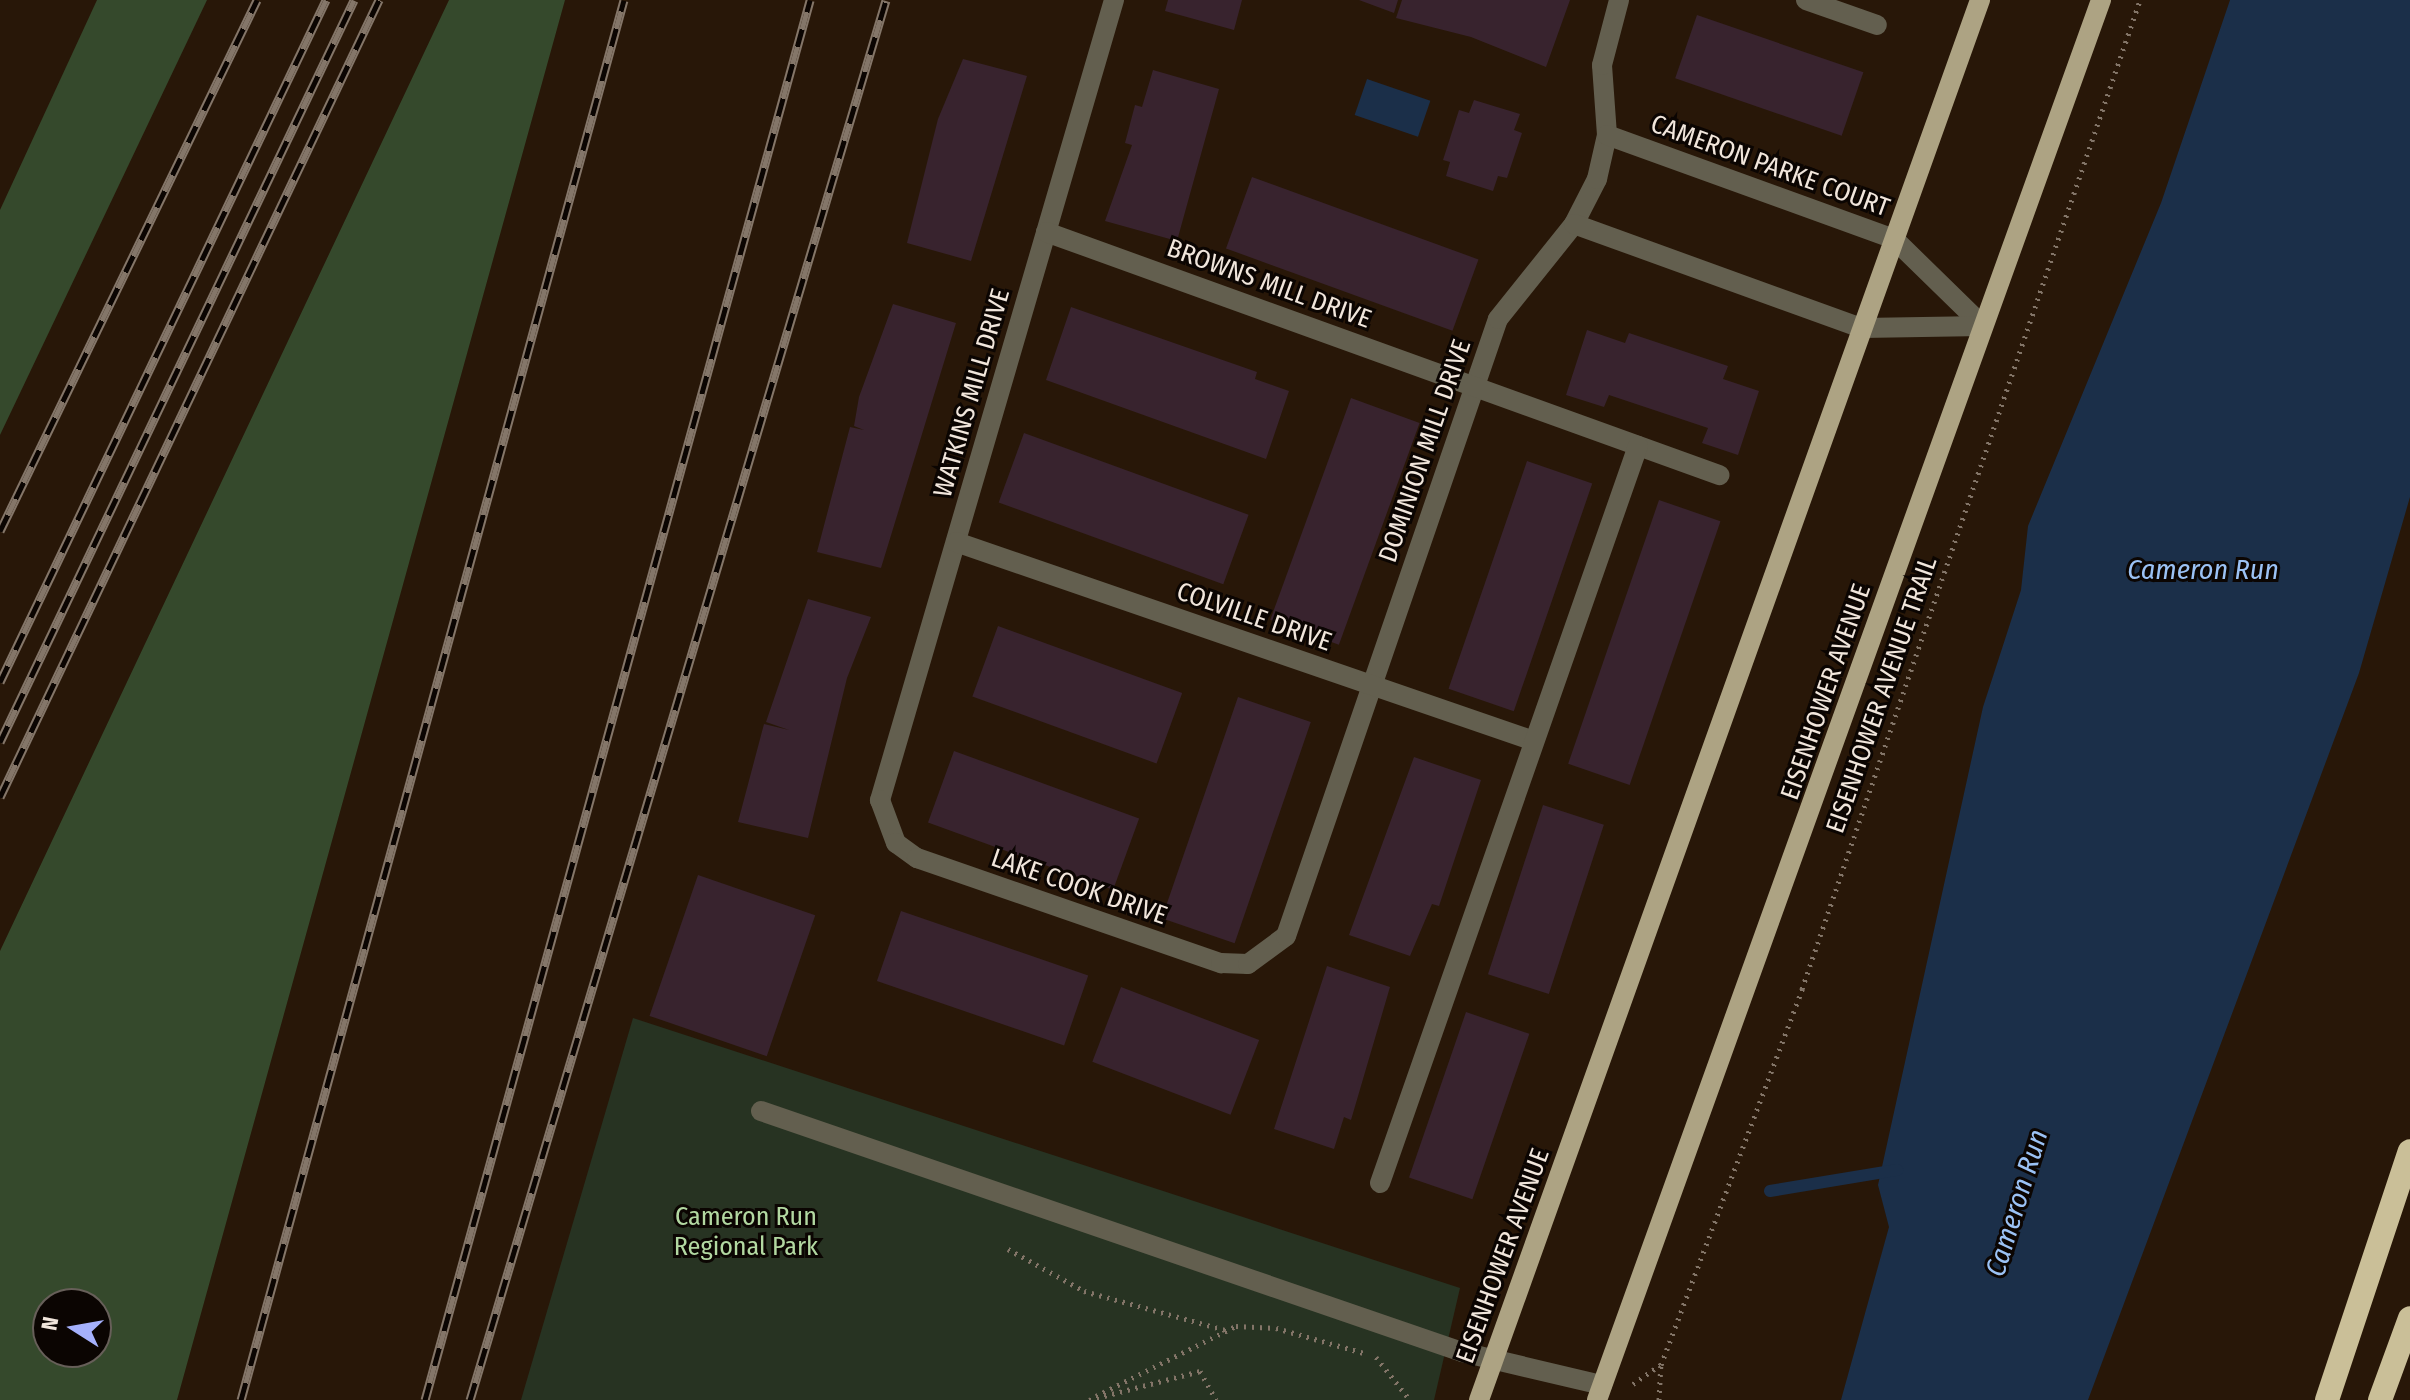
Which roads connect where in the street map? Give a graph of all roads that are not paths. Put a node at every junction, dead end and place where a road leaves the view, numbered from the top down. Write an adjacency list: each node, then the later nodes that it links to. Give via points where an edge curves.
1 (1114, 0): 9 (street, WATKINS MILL DRIVE)
2 (1619, 0): 7 (street, DOMINION MILL DRIVE, via 1602,65)
3 (1806, 0): 6 (street)
4 (1980, 0): 10 (main road, EISENHOWER AVENUE)
5 (2101, 0): 11 (main road, EISENHOWER AVENUE)
6 (1877, 25)
7 (1607, 135): 8 (street, DOMINION MILL DRIVE, via 1597,179); 10 (street, CAMERON PARKE COURT)
8 (1574, 224): 12 (street); 13 (street, DOMINION MILL DRIVE, via 1498,319)
9 (1046, 232): 13 (street, BROWNS MILL DRIVE); 16 (street, WATKINS MILL DRIVE)
10 (1894, 239): 11 (street, CAMERON PARKE COURT); 12 (main road, EISENHOWER AVENUE)
11 (1983, 326): 12 (street); 26 (main road, EISENHOWER AVENUE)
12 (1862, 328): 25 (main road, EISENHOWER AVENUE)
13 (1475, 386): 14 (street, BROWNS MILL DRIVE); 17 (street, DOMINION MILL DRIVE)
14 (1638, 446): 15 (street, BROWNS MILL DRIVE); 18 (street)
15 (1719, 475)
16 (956, 542): 17 (street, COLVILLE DRIVE); 19 (street, WATKINS MILL DRIVE)
17 (1373, 685): 18 (street, COLVILLE DRIVE); 20 (street, DOMINION MILL DRIVE)
18 (1534, 741): 23 (street)
19 (880, 800): 20 (street, LAKE COOK DRIVE, via 896,843 917,858 1221,963 1248,964)
20 (1286, 936)
21 (761, 1111): 25 (street)
22 (2410, 1151): 28 (highway)
23 (1380, 1183)
24 (2410, 1318): 29 (highway)
25 (1493, 1360): 26 (street); 27 (main road, EISENHOWER AVENUE)
26 (1599, 1393)
27 (1479, 1400)
28 (2327, 1400)
29 (2380, 1400)

